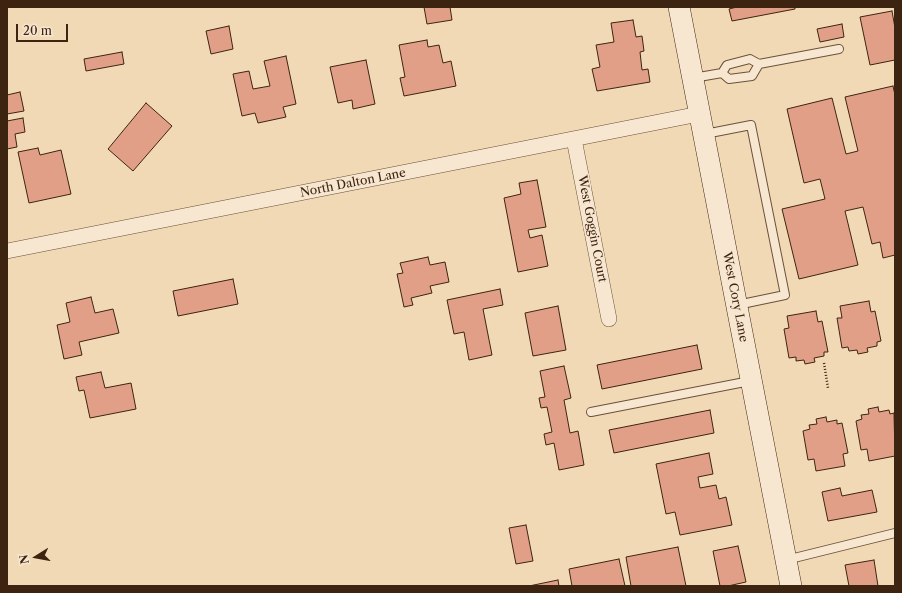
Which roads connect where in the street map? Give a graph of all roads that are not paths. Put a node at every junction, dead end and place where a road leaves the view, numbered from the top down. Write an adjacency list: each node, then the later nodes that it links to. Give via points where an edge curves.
1 (678, 7): 5 (street, West Cory Lane)
2 (840, 49): 3 (lane)
3 (759, 64): 4 (lane, via 750,59 727,65); 4 (lane, via 752,76 729,79)
4 (722, 73): 5 (lane)
5 (692, 78): 6 (street, West Cory Lane)
6 (699, 114): 7 (street, West Cory Lane); 8 (street, North Dalton Lane)
7 (703, 134): 10 (street, West Cory Lane); 10 (lane, via 752,125 785,295)
8 (574, 139): 9 (street, North Dalton Lane); 11 (street, West Goggin Court)
9 (7, 251)
10 (736, 305): 12 (street, West Cory Lane)
11 (609, 320)
12 (751, 381): 13 (lane); 15 (street, West Cory Lane)
13 (591, 412)
14 (895, 533): 15 (lane)
15 (786, 560): 16 (street, West Cory Lane)
16 (791, 586)

